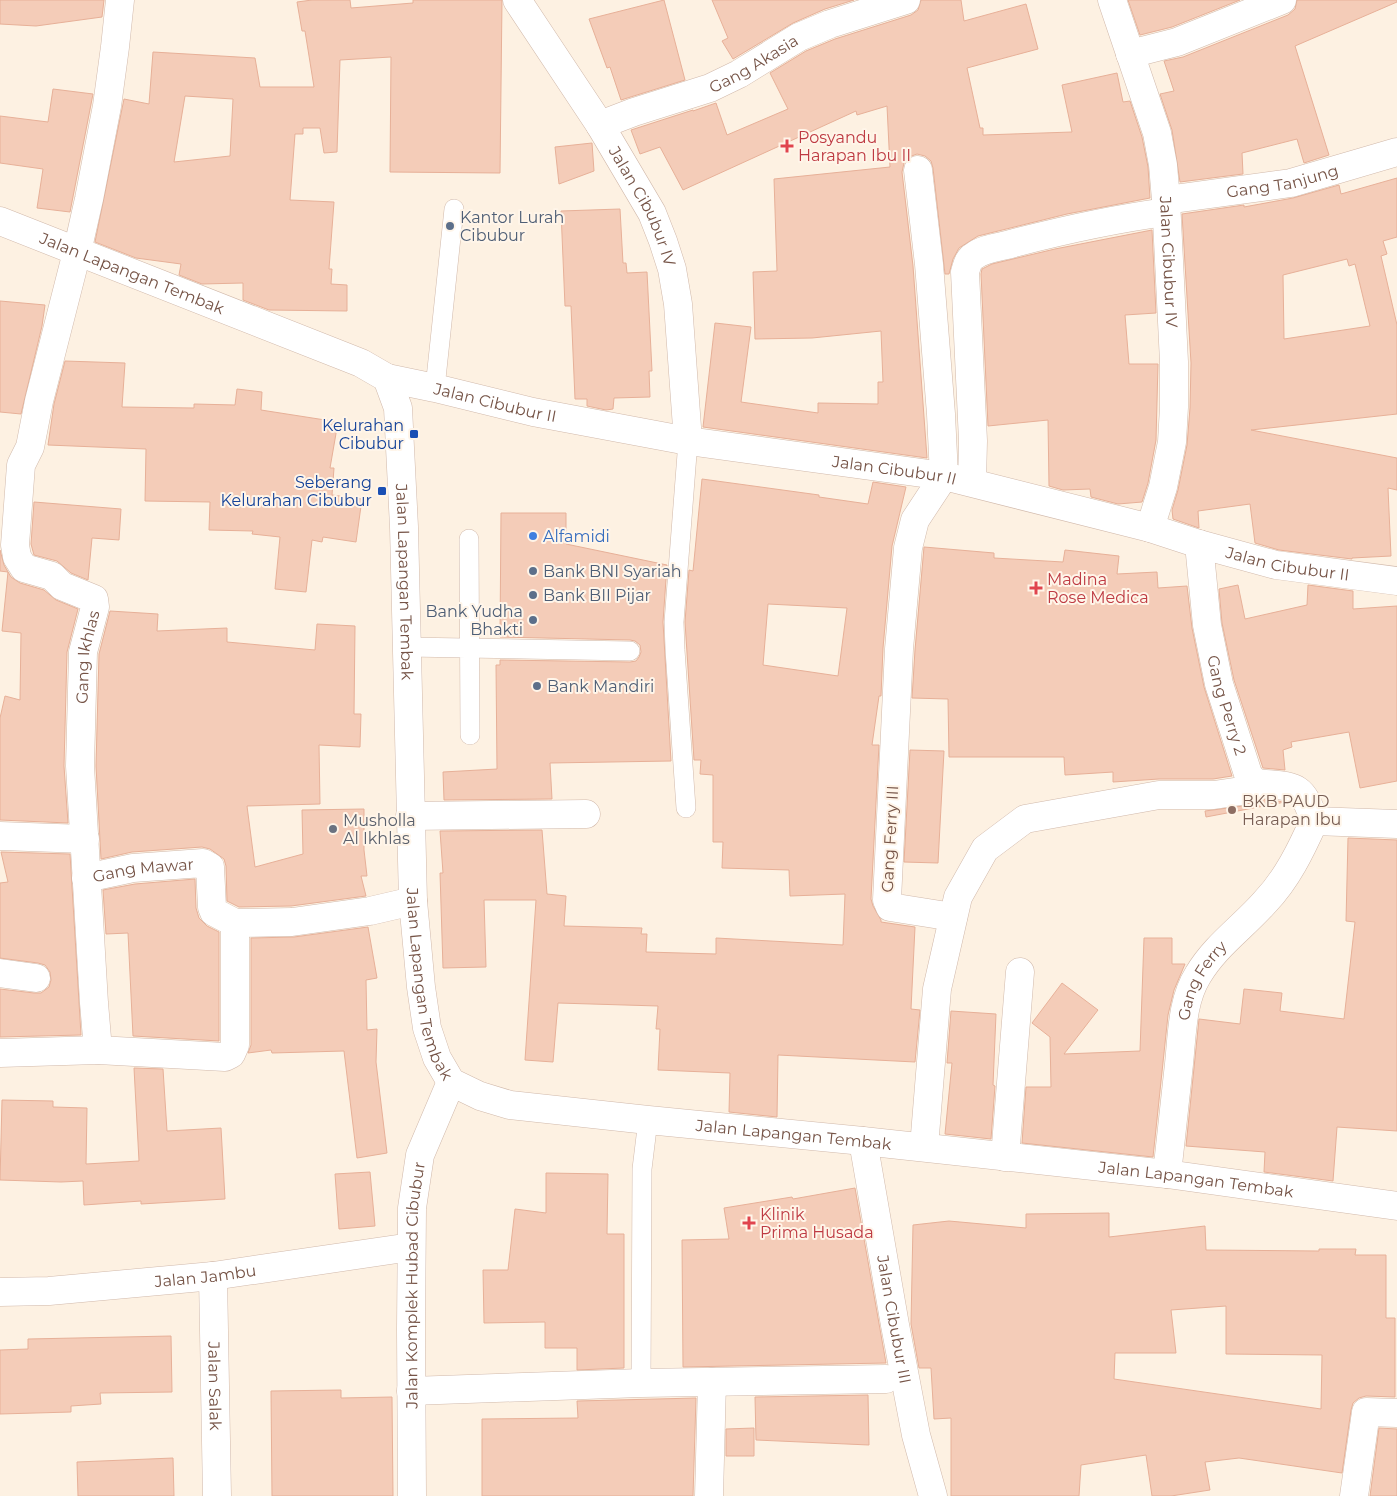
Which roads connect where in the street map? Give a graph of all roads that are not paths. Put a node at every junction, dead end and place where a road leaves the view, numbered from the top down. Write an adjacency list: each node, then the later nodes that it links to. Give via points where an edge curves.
1 (120, 0): 13 (street, Gang Ikhlas, via 107,106)
2 (516, 0): 7 (street, Jalan Cibubur IV)
3 (906, 0): 7 (street, Gang Akasia, via 799,37 710,88)
4 (1112, 0): 6 (street, Jalan Cibubur IV)
5 (1282, 0): 6 (street, via 1176,42)
6 (1130, 54): 10 (street, Jalan Cibubur IV, via 1157,133)
7 (600, 125): 16 (street, Jalan Cibubur IV, via 652,213 672,269 678,304)
8 (1397, 152): 10 (street, Gang Tanjung, via 1291,183)
9 (918, 170): 18 (street, via 929,264)
10 (1166, 206): 19 (street, Gang Tanjung, via 981,252 967,263); 20 (street, Jalan Cibubur IV, via 1174,407 1165,478)
11 (454, 209): 15 (lane)
12 (0, 221): 13 (street, Jalan Lapangan Tembak)
13 (77, 252): 14 (street, Jalan Lapangan Tembak, via 360,363); 17 (street, Gang Ikhlas, via 38,401 30,446)
14 (387, 378): 15 (street, Jalan Cibubur II); 24 (street, Jalan Lapangan Tembak, via 398,408)
15 (435, 388): 16 (street, Jalan Cibubur II, via 533,412)
16 (688, 441): 18 (street, Jalan Cibubur II); 29 (lane, via 674,622)
17 (11, 464): 35 (street, Gang Ikhlas, via 17,557 24,568 52,576 62,586 94,599 95,607 83,652 80,766)
18 (944, 476): 19 (street, Jalan Cibubur II); 38 (street, Gang Ferry III, via 915,520 908,548 899,649 887,900 890,907)
19 (972, 482): 20 (street, Jalan Cibubur II)
20 (1150, 528): 22 (street, Jalan Cibubur II)
21 (469, 539): 25 (lane)
22 (1199, 544): 23 (street, Jalan Cibubur II, via 1276,564); 28 (street, Gang Perry 2, via 1207,625 1219,684 1240,753)
23 (1397, 581)
24 (407, 647): 25 (lane); 31 (street, Jalan Lapangan Tembak)
25 (470, 648): 26 (lane); 27 (lane)
26 (630, 651)
27 (470, 735)
28 (1255, 783): 32 (street, via 1299,791 1309,803); 38 (street, via 1242,791 1214,795 1159,795 1025,819 985,849 958,898)
29 (686, 808)
30 (586, 814): 31 (street)
31 (410, 816): 37 (street, Jalan Lapangan Tembak)
32 (1314, 821): 33 (street); 50 (street, Gang Ferry, via 1296,860 1266,902 1208,960 1189,994)
33 (1397, 824)
34 (0, 836): 35 (street)
35 (85, 839): 36 (street, Gang Ikhlas)
36 (86, 878): 39 (street, Gang Mawar, via 133,868 203,863 210,867 214,912); 43 (street, Gang Mawar)
37 (413, 901): 39 (street, via 292,922); 45 (street, Jalan Lapangan Tembak, via 428,1028 437,1058)
38 (954, 916): 48 (street, via 938,989)
39 (235, 923): 43 (street, via 235,1045 231,1054 224,1057)
40 (1020, 972): 49 (street)
41 (0, 973): 42 (street)
42 (36, 978)
43 (98, 1050): 44 (street)
44 (0, 1053)
45 (451, 1082): 46 (street, Jalan Lapangan Tembak, via 480,1096 510,1105); 52 (street, Jalan Komplek Hubad Cibubur, via 420,1155 412,1208)
46 (648, 1120): 47 (street, Jalan Lapangan Tembak); 57 (lane, via 642,1169)
47 (863, 1140): 48 (street, Jalan Lapangan Tembak); 63 (street, Jalan Cibubur III, via 894,1326 912,1417)
48 (924, 1147): 49 (street, Jalan Lapangan Tembak)
49 (1004, 1157): 50 (street, Jalan Lapangan Tembak)
50 (1167, 1174): 51 (street, Jalan Lapangan Tembak)
51 (1397, 1206)
52 (411, 1247): 53 (street, Jalan Jambu); 58 (street, Jalan Komplek Hubad Cibubur)
53 (213, 1276): 54 (street, Jalan Jambu, via 49,1291); 60 (street, Jalan Salak)
54 (0, 1292)
55 (886, 1379): 56 (street)
56 (712, 1382): 57 (street); 62 (street)
57 (641, 1383): 58 (street)
58 (411, 1391): 61 (street, Jalan Komplek Hubad Cibubur)
59 (1397, 1413): 64 (street, via 1366,1412)
60 (217, 1496)
61 (412, 1496)
62 (709, 1496)
63 (933, 1496)
64 (1354, 1496)

